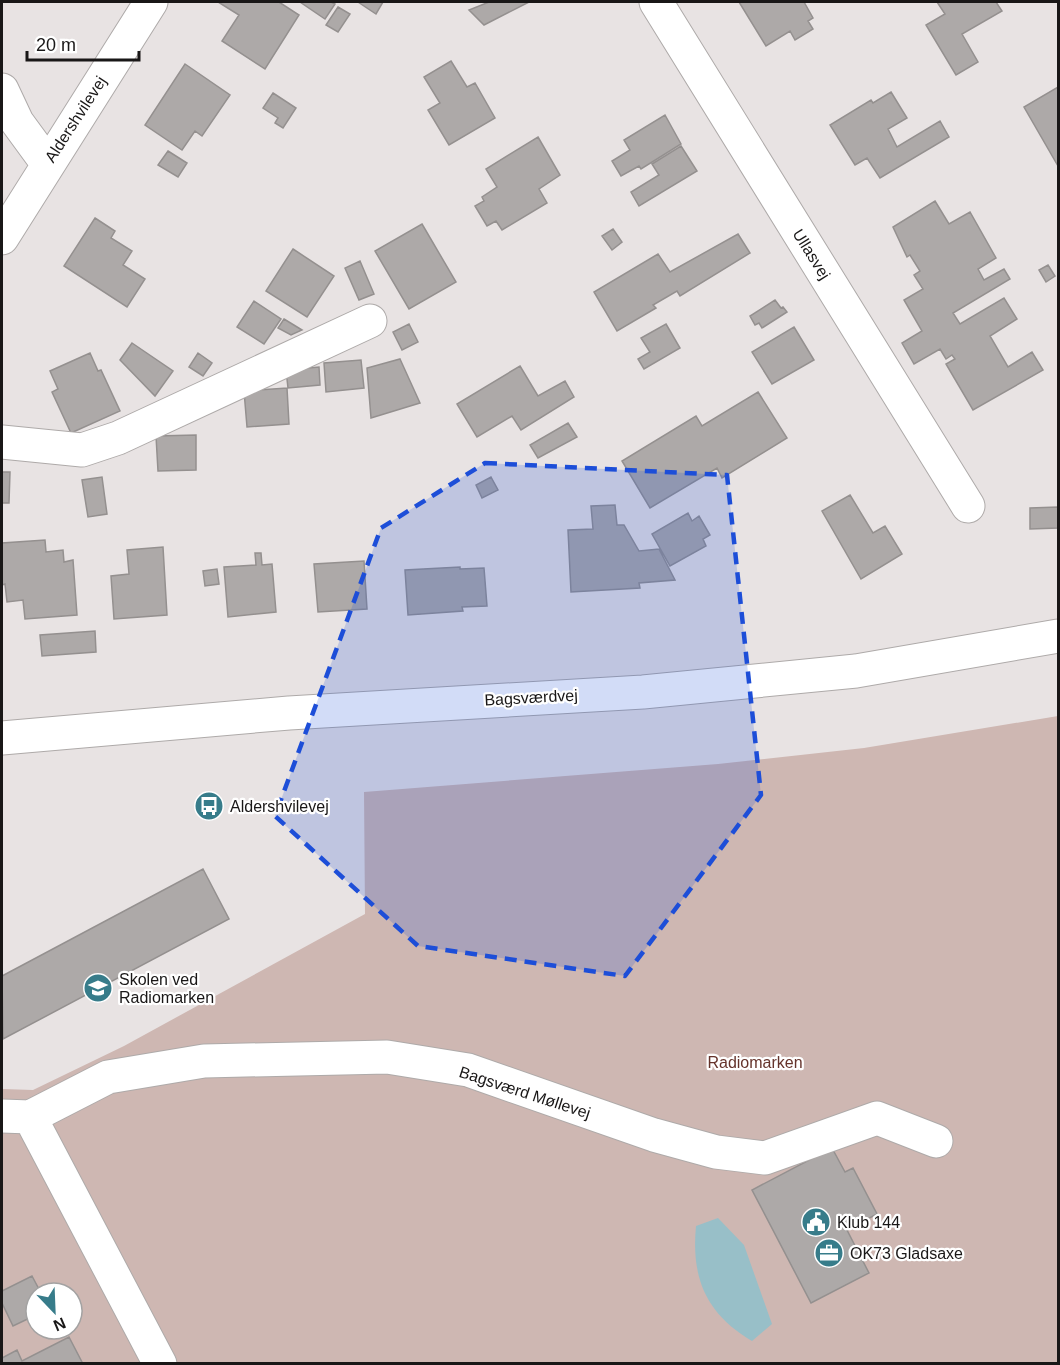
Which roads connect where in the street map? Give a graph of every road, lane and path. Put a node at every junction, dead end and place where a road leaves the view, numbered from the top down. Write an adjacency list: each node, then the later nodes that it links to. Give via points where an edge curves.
1 (151, 2): 4 (street, Aldershvilevej)
2 (656, 2): 8 (street, Ullasvej)
3 (2, 90): 4 (street, via 17,122)
4 (47, 163): 5 (street, Aldershvilevej)
5 (2, 238)
6 (369, 321): 7 (street, via 118,438 82,450)
7 (2, 441)
8 (968, 506)
9 (1059, 636): 10 (street, Bagsværdvej, via 856,671 643,692 289,713)
10 (2, 738)
11 (16, 1116): 12 (street, Bagsværd Møllevej, via 108,1077 204,1061 387,1058 468,1070 654,1135 717,1152 765,1158 877,1118); 13 (street)
12 (936, 1141)
13 (160, 1364)

